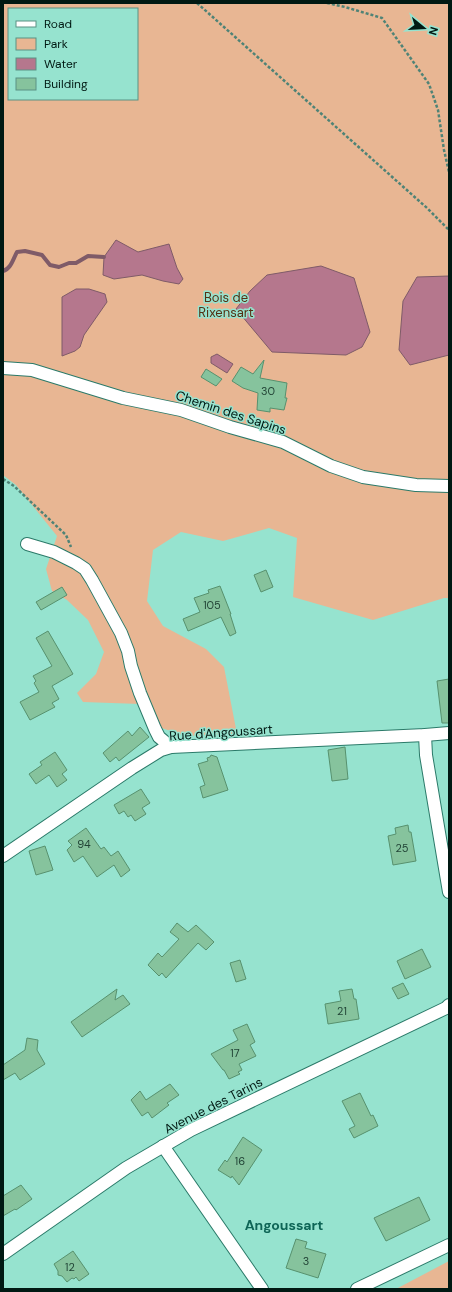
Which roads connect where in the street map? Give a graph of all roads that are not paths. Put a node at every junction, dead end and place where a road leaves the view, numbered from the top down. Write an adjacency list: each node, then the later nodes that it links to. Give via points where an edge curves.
1 (3, 368): 2 (street, Chemin des Sapins, via 32,370 123,398 181,410 230,428 283,442 331,466 364,477 416,485)
2 (449, 486)
3 (27, 544): 6 (street, via 54,552 85,569 121,633 140,693 155,729 159,737)
4 (449, 733): 5 (street, Rue d'Angoussart)
5 (425, 735): 6 (street, Rue d'Angoussart); 8 (street, via 426,755)
6 (171, 747): 7 (street, Rue d'Angoussart, via 161,750 132,768)
7 (3, 856)
8 (449, 892)
9 (449, 1005): 10 (street, Avenue des Tarins)
10 (163, 1146): 12 (street, Avenue des Tarins, via 126,1168); 13 (street)
11 (449, 1245): 14 (street)
12 (3, 1254)
13 (262, 1289)
14 (357, 1289)

